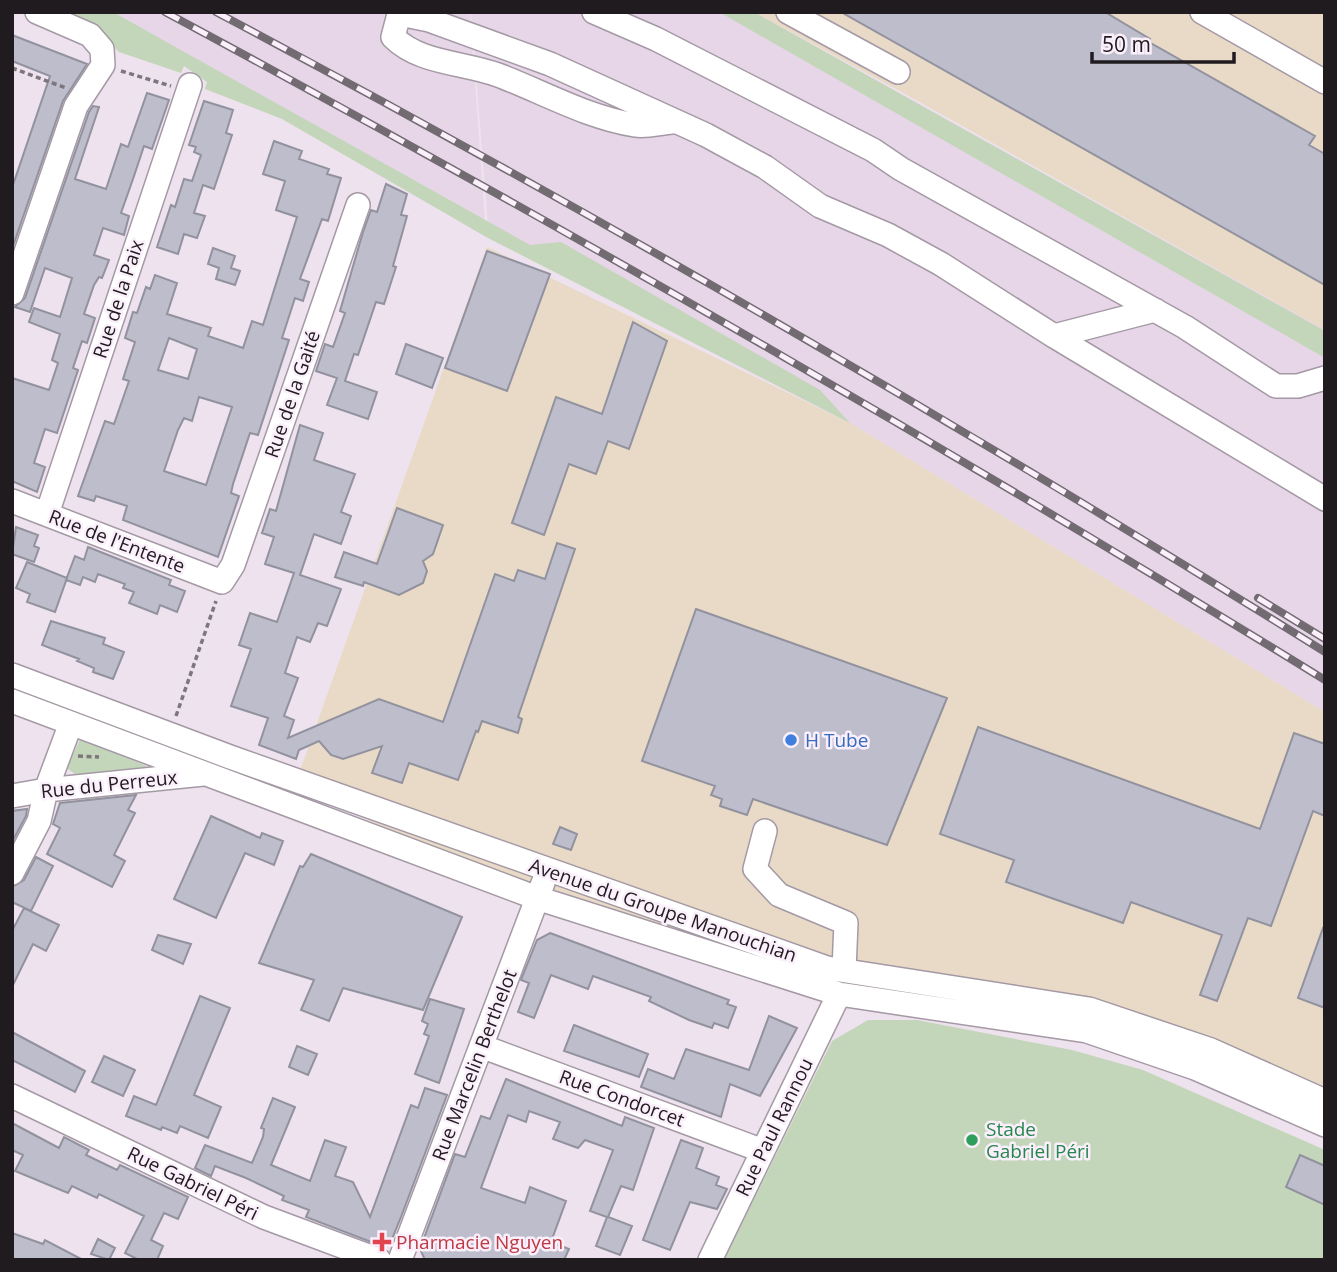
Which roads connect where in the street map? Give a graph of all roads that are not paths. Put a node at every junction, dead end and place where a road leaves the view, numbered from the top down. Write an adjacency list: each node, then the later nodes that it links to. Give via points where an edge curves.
1 (37, 12): 10 (street, via 90,35 102,49 103,65 76,106)
2 (594, 12): 11 (street, via 873,150)
3 (788, 12): 5 (street)
4 (1202, 12): 6 (street)
5 (898, 72)
6 (1325, 82)
7 (183, 86): 16 (street, Rue de la Paix)
8 (672, 122): 8 (street, via 638,126 598,117 495,74 404,48 393,37 393,29 405,15 429,20 551,64); 12 (street, via 765,167 820,206 942,264)
9 (358, 205): 17 (street, Rue de la Gaité, via 233,565)
10 (12, 293)
11 (1155, 310): 12 (street); 13 (street, via 1276,386 1298,386)
12 (1054, 336): 14 (street)
13 (1325, 378)
14 (1325, 499)
15 (12, 501): 16 (street, Rue de l'Entente)
16 (47, 514): 17 (street, Rue de l'Entente)
17 (222, 582)
18 (12, 675): 25 (street, Avenue du Groupe Manouchian)
19 (12, 701): 20 (street, Avenue du Groupe Manouchian)
20 (71, 723): 21 (street, Avenue du Groupe Manouchian); 22 (street)
21 (206, 774): 22 (street, Rue du Perreux); 27 (street, Avenue du Groupe Manouchian)
22 (46, 790): 23 (street, Rue du Perreux); 26 (street, via 38,821)
23 (12, 796)
24 (765, 831): 28 (street, via 755,869 779,895 846,923)
25 (548, 870): 27 (street, Rue Marcelin Berthelot); 28 (street, Avenue du Groupe Manouchian, via 827,968)
26 (12, 873)
27 (537, 898): 29 (street, Avenue du Groupe Manouchian); 30 (street, Rue Marcelin Berthelot)
28 (844, 970): 32 (street, Avenue du Groupe Manouchian, via 1089,1009 1211,1050)
29 (839, 993): 33 (street, Avenue du Groupe Manouchian, via 1087,1031 1195,1068); 34 (street, Rue Paul Rannou)
30 (481, 1046): 34 (street, Rue Condorcet); 36 (street, Rue Marcelin Berthelot)
31 (12, 1096): 35 (street, Rue Gabriel Péri, via 264,1217)
32 (1325, 1101)
33 (1325, 1125)
34 (763, 1150): 37 (street, Rue Paul Rannou)
35 (379, 1260)
36 (400, 1260)
37 (710, 1260)

